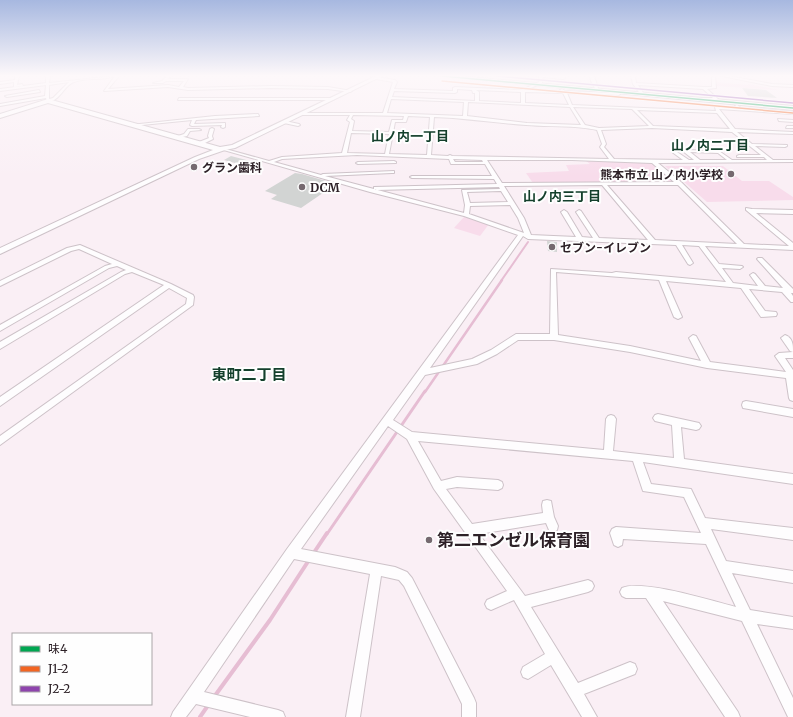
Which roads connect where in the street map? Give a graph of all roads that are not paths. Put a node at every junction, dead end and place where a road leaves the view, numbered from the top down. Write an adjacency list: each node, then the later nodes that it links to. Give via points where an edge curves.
1 (18, 109): 18 (street)
2 (82, 109): 24 (street)
3 (312, 109): 13 (street)
4 (386, 109): 15 (street)
5 (465, 109): 20 (street)
6 (573, 109): 26 (street)
7 (634, 109): 27 (street)
8 (647, 109): 10 (street)
9 (745, 109): 11 (street)
10 (718, 112): 36 (street)
11 (774, 112): 12 (street); 22 (street, via 778,118)
12 (793, 113)
13 (303, 114): 14 (street); 23 (street)
14 (352, 114): 15 (street); 34 (street, via 349,120 352,121)
15 (385, 114): 17 (street)
16 (258, 115): 21 (street)
17 (406, 115): 19 (street); 35 (street, via 406,121 393,121)
18 (0, 116)
19 (432, 116): 20 (street); 47 (street)
20 (465, 117): 26 (street, via 527,124)
21 (194, 119): 24 (street); 28 (street, via 192,125 224,124)
22 (793, 121)
23 (285, 122): 25 (street); 42 (street, via 233,147)
24 (132, 125): 38 (street)
25 (298, 125)
26 (584, 126): 31 (street)
27 (652, 126): 31 (street); 36 (street)
28 (223, 127)
29 (788, 127): 30 (street)
30 (793, 127)
31 (599, 128): 53 (street, via 604,144 602,147)
32 (203, 129): 38 (street, via 189,130 186,135)
33 (212, 130): 39 (street, via 212,138)
34 (350, 130): 35 (street); 46 (street)
35 (392, 130): 45 (street)
36 (734, 130): 37 (street); 40 (street)
37 (793, 133)
38 (179, 137): 39 (street)
39 (204, 144): 42 (street); 51 (street, via 210,148)
40 (753, 147): 41 (street); 50 (street)
41 (783, 148)
42 (222, 149): 51 (street, via 214,149); 55 (street); 93 (street)
43 (674, 151): 58 (street)
44 (354, 154): 45 (street); 46 (street); 62 (street)
45 (387, 154): 47 (street)
46 (344, 155): 55 (street, via 282,158)
47 (429, 155): 48 (street)
48 (448, 155): 52 (street); 63 (street, via 453,162)
49 (739, 156): 50 (street)
50 (766, 156): 61 (street)
51 (191, 158): 90 (street)
52 (483, 158): 53 (street); 63 (street)
53 (613, 161): 57 (street)
54 (793, 161): 61 (street)
55 (269, 162): 68 (street)
56 (394, 162): 62 (street)
57 (653, 162): 58 (street); 74 (street)
58 (688, 162): 59 (street)
59 (699, 162): 60 (street); 60 (street, via 686,152 719,152)
60 (732, 162): 61 (street)
61 (773, 162)
62 (358, 163): 66 (street)
63 (486, 163): 73 (street)
64 (418, 170): 71 (street)
65 (432, 171): 72 (street)
66 (363, 172): 67 (street); 68 (street)
67 (392, 172)
68 (316, 175): 76 (street)
69 (368, 177): 76 (street)
70 (412, 177): 71 (street)
71 (418, 177): 72 (street)
72 (432, 177): 73 (street, via 473,175)
73 (496, 178): 77 (street)
74 (679, 183): 75 (street); 91 (street)
75 (603, 184): 77 (street); 87 (street)
76 (374, 185): 77 (street); 83 (street)
77 (503, 188): 78 (street); 79 (street, via 464,192)
78 (512, 203): 79 (street); 84 (street, via 521,218)
79 (468, 205): 83 (street)
80 (564, 212): 85 (street)
81 (579, 212): 86 (street)
82 (793, 212): 92 (street, via 749,210)
83 (466, 215): 84 (street)
84 (525, 235): 85 (street); 119 (street)
85 (580, 240): 86 (street)
86 (597, 240): 87 (street)
87 (654, 242): 88 (street)
88 (678, 244): 89 (street); 95 (street)
89 (701, 244): 91 (street); 97 (street)
90 (0, 245)
91 (742, 246): 92 (street)
92 (793, 247)
93 (0, 251)
94 (760, 259): 107 (street)
95 (690, 262)
96 (118, 264): 99 (street); 102 (street, via 80,247 74,248); 111 (street, via 107,267)
97 (717, 266): 98 (street); 104 (street)
98 (740, 267)
99 (132, 270): 103 (street); 115 (street)
100 (752, 275): 106 (street)
101 (661, 278): 104 (street); 110 (street); 112 (street, via 553,270)
102 (0, 284)
103 (169, 285): 122 (street); 131 (street, via 191,297 189,305)
104 (732, 286): 105 (street)
105 (744, 287): 106 (street); 109 (street, via 763,314)
106 (764, 289): 107 (street)
107 (789, 291): 108 (street)
108 (793, 300)
109 (773, 314)
110 (678, 317)
111 (0, 328)
112 (554, 337): 118 (street); 119 (street, via 516,337 474,362)
113 (693, 338): 118 (street)
114 (785, 338): 116 (street)
115 (0, 346)
116 (793, 349)
117 (793, 355): 120 (street, via 779,356)
118 (707, 365): 120 (street)
119 (423, 372): 127 (street)
120 (792, 376): 121 (street)
121 (793, 398)
122 (0, 402)
123 (746, 404): 124 (street)
124 (793, 413)
125 (658, 418): 128 (street)
126 (611, 419): 132 (street)
127 (387, 421): 130 (street); 144 (street)
128 (676, 422): 129 (street); 134 (street)
129 (696, 426)
130 (410, 436): 132 (street); 137 (street)
131 (0, 441)
132 (608, 455): 133 (street)
133 (636, 457): 134 (street); 139 (street, via 647,488 687,492)
134 (679, 463): 135 (street)
135 (793, 479)
136 (498, 485): 137 (street, via 457,482)
137 (438, 486): 140 (street)
138 (547, 505): 140 (street, via 551,521)
139 (702, 523): 141 (street); 142 (street)
140 (470, 530): 151 (street)
141 (793, 534)
142 (710, 539): 143 (street, via 616,533); 145 (street)
143 (618, 541)
144 (292, 554): 146 (street); 159 (street)
145 (723, 566): 147 (street); 153 (street)
146 (376, 570): 163 (street); 164 (street, via 404,576 408,582 469,703)
147 (793, 577)
148 (588, 586): 151 (street)
149 (626, 592): 150 (street)
150 (648, 592): 153 (street); 166 (street)
151 (518, 598): 152 (street); 155 (street)
152 (491, 604)
153 (747, 616): 154 (street); 160 (street)
154 (793, 623)
155 (553, 656): 157 (street); 158 (street)
156 (630, 669): 158 (street)
157 (528, 672)
158 (575, 691): 165 (street)
159 (193, 696): 161 (street); 162 (street)
160 (793, 713)
161 (178, 717)
162 (278, 717)
163 (353, 717)
164 (469, 717)
165 (590, 717)
166 (733, 717)

